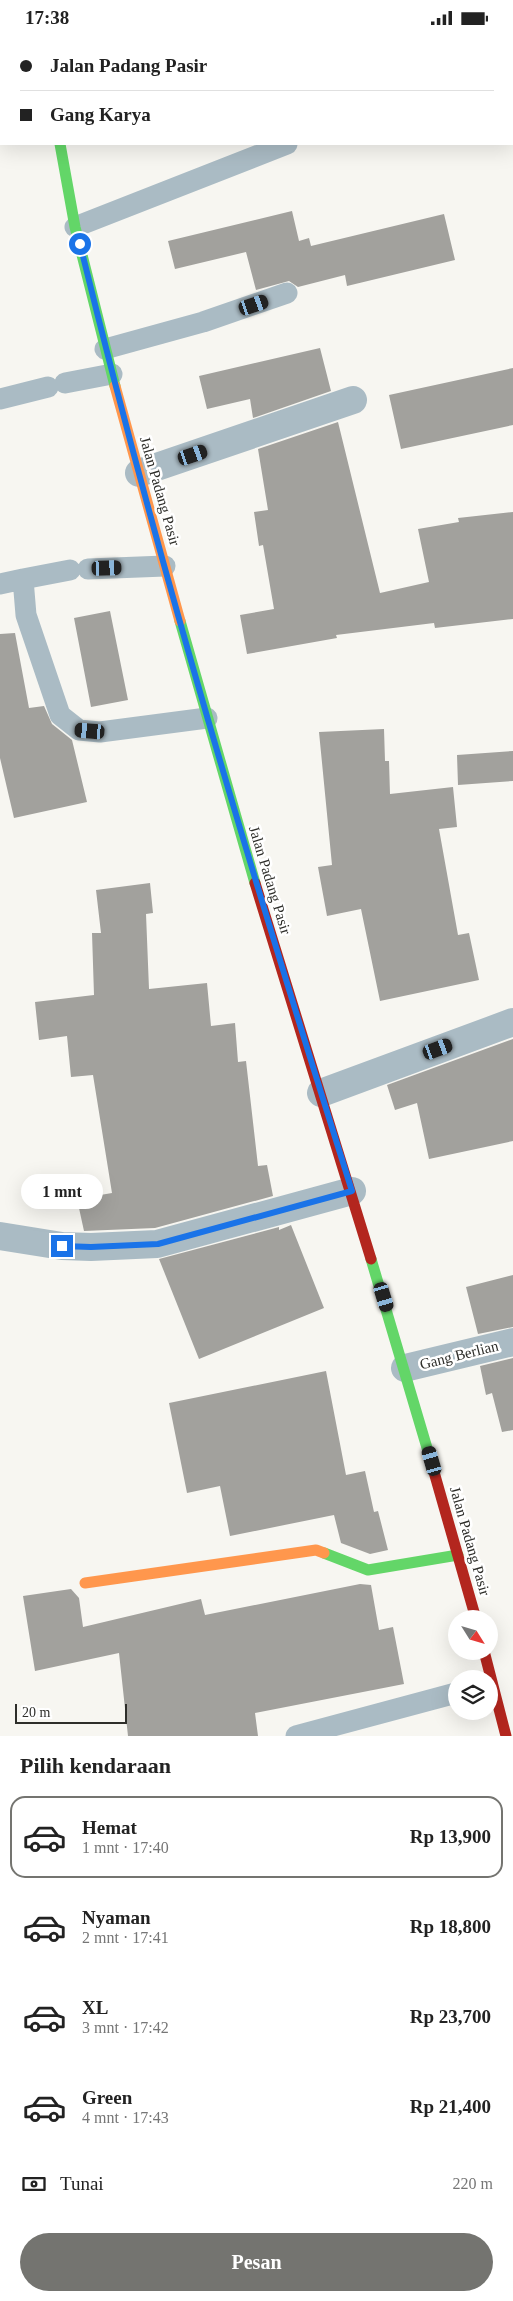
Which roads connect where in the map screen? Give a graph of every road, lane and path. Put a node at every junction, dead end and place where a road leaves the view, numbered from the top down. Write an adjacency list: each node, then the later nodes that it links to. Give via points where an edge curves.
1 (60, 145): 3 (main road, Jalan Padang Pasir)
2 (285, 145): 3 (lane)
3 (75, 227): 5 (main road, Jalan Padang Pasir)
4 (287, 293): 5 (lane, via 203,322)
5 (105, 349): 6 (main road, Jalan Padang Pasir)
6 (112, 375): 7 (lane); 9 (main road, Jalan Padang Pasir)
7 (0, 399)
8 (353, 400): 9 (street)
9 (139, 473): 10 (main road, Jalan Padang Pasir)
10 (165, 566): 11 (lane, via 79,569); 13 (main road, Jalan Padang Pasir)
11 (23, 579): 12 (lane); 13 (lane, via 26,615 60,715 79,730 100,732)
12 (0, 584)
13 (207, 718): 15 (main road, Jalan Padang Pasir)
14 (513, 1021): 15 (street)
15 (321, 1093): 16 (main road, Jalan Padang Pasir)
16 (352, 1191): 17 (street, via 158,1244 62,1246); 19 (main road, Jalan Padang Pasir)
17 (0, 1236)
18 (513, 1342): 19 (street, Gang Berlian)
19 (405, 1368): 20 (main road, Jalan Padang Pasir)
20 (458, 1555): 21 (main road, via 368,1570 316,1550); 22 (main road, Jalan Padang Pasir)
21 (84, 1583)
22 (473, 1610)
23 (448, 1695): 26 (lane)
24 (498, 1702): 25 (main road)
25 (507, 1724)
26 (296, 1736)

